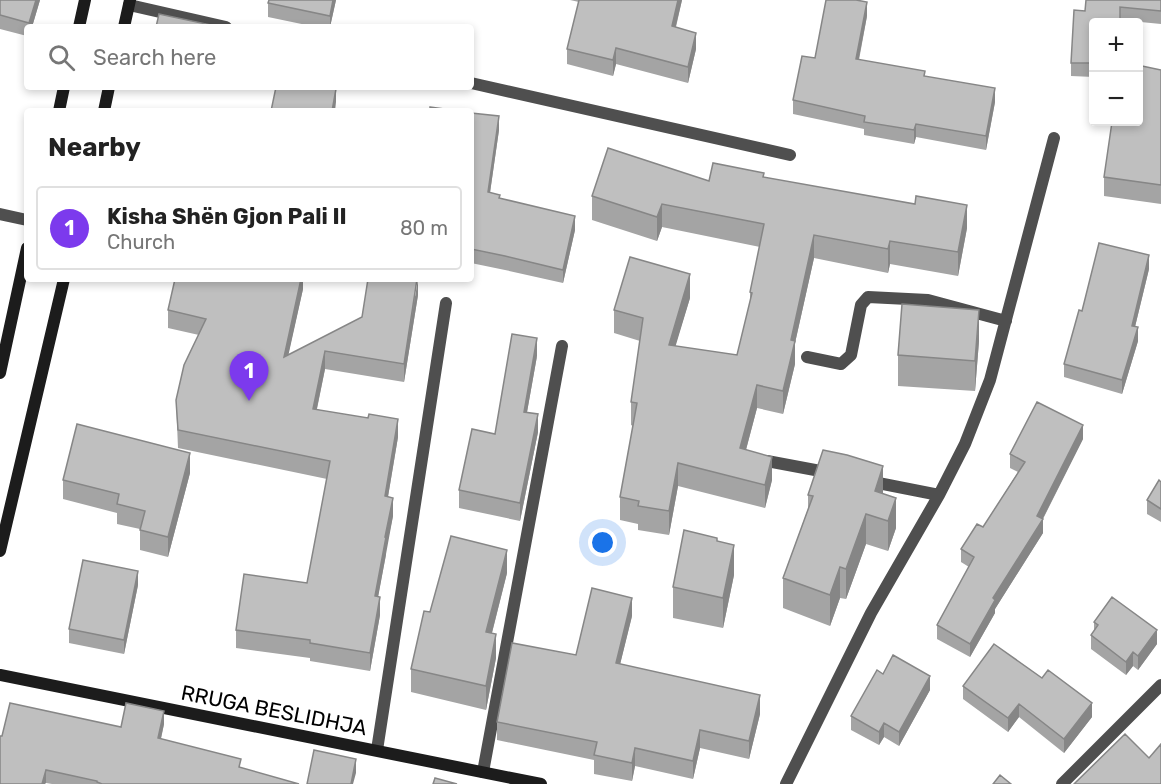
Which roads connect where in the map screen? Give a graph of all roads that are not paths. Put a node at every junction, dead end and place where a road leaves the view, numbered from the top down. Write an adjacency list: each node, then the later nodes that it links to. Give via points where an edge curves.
1 (85, 0): 3 (street)
2 (129, 2): 4 (street); 5 (street)
3 (80, 24)
4 (125, 24)
5 (214, 24)
6 (474, 84): 12 (street)
7 (63, 90): 9 (street)
8 (108, 90): 10 (street)
9 (60, 108)
10 (105, 108)
11 (1054, 138): 18 (street)
12 (790, 155)
13 (0, 214): 14 (street)
14 (24, 219)
15 (24, 262): 21 (street)
16 (63, 282): 24 (street)
17 (446, 303): 27 (street)
18 (1006, 321): 20 (street, via 928,300 868,297 861,305 851,355 842,364); 23 (street, via 990,380 965,444)
19 (562, 346): 28 (street)
20 (807, 357)
21 (0, 374)
22 (767, 460): 23 (street)
23 (939, 495): 30 (street, via 871,613)
24 (0, 551)
25 (0, 675): 27 (street, RRUGA BESLIDHJA)
26 (1161, 685): 31 (street)
27 (377, 750): 28 (street, RRUGA BESLIDHJA)
28 (483, 772): 29 (street, RRUGA BESLIDHJA)
29 (540, 784)
30 (786, 784)
31 (1062, 784)

